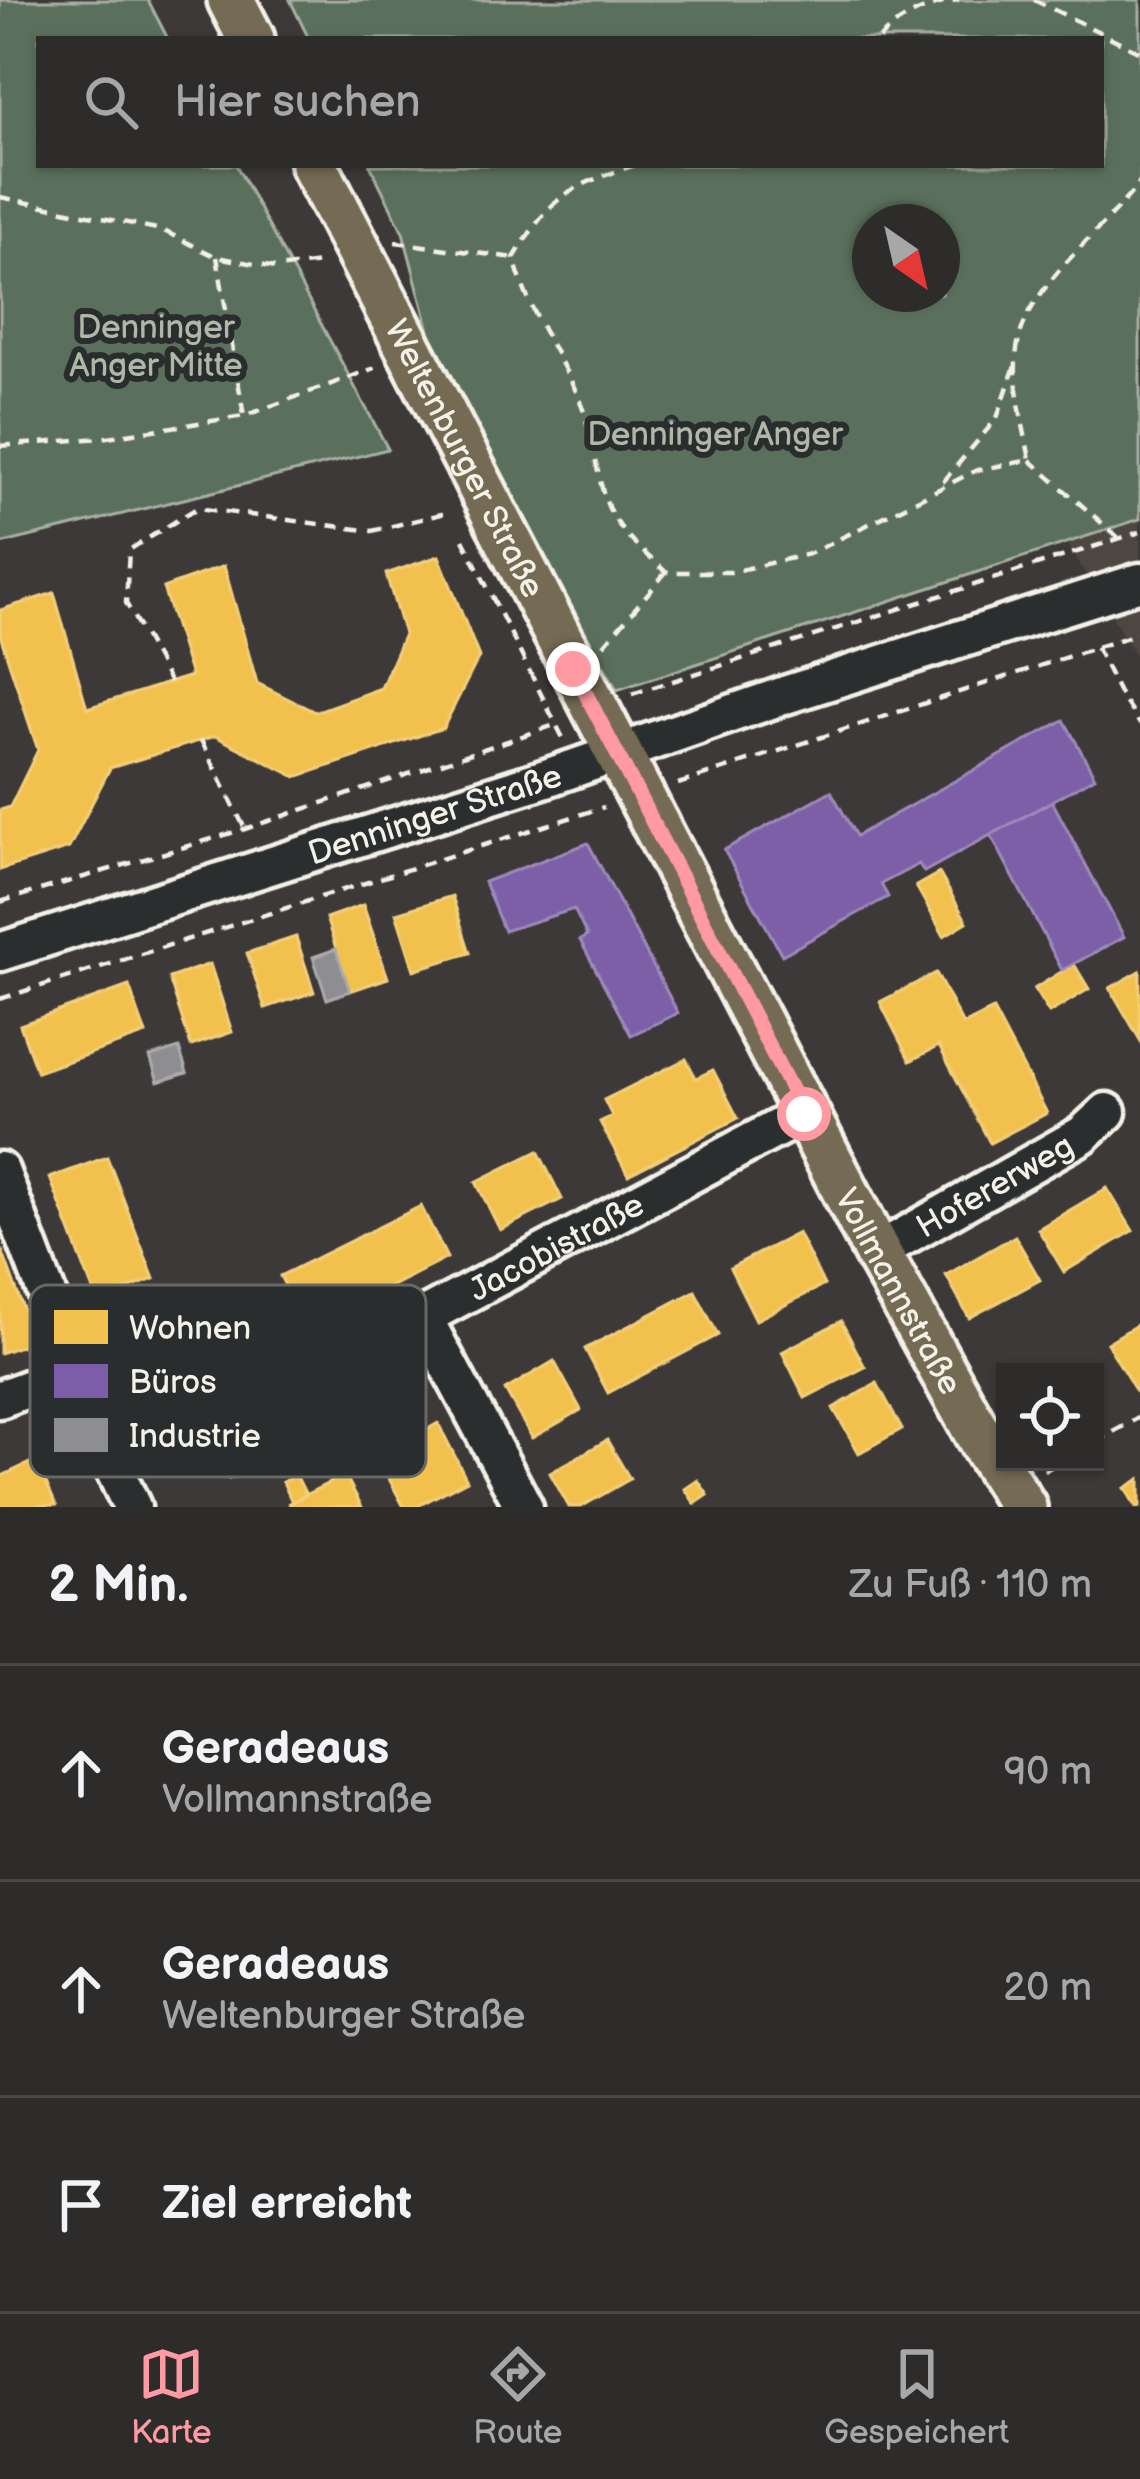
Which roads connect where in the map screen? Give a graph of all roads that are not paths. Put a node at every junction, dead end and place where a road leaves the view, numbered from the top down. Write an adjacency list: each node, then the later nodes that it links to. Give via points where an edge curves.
1 (231, 0): 2 (main road)
2 (249, 36)
3 (315, 168): 5 (main road, Weltenburger Straße, via 342,260)
4 (1140, 582): 5 (street, Denninger Straße)
5 (616, 754): 6 (street, Denninger Straße); 8 (main road, Vollmannstraße)
6 (0, 952)
7 (1107, 1112): 10 (street, Hofererweg, via 1082,1135)
8 (804, 1114): 10 (main road, Vollmannstraße); 12 (street, Jacobistraße)
9 (0, 1171): 11 (street)
10 (877, 1252): 17 (main road, Vollmannstraße, via 983,1445)
11 (43, 1285)
12 (426, 1315)
13 (426, 1323): 19 (street)
14 (30, 1388): 15 (street)
15 (0, 1399)
16 (118, 1477): 18 (street)
17 (1029, 1491)
18 (133, 1507)
19 (524, 1507)

